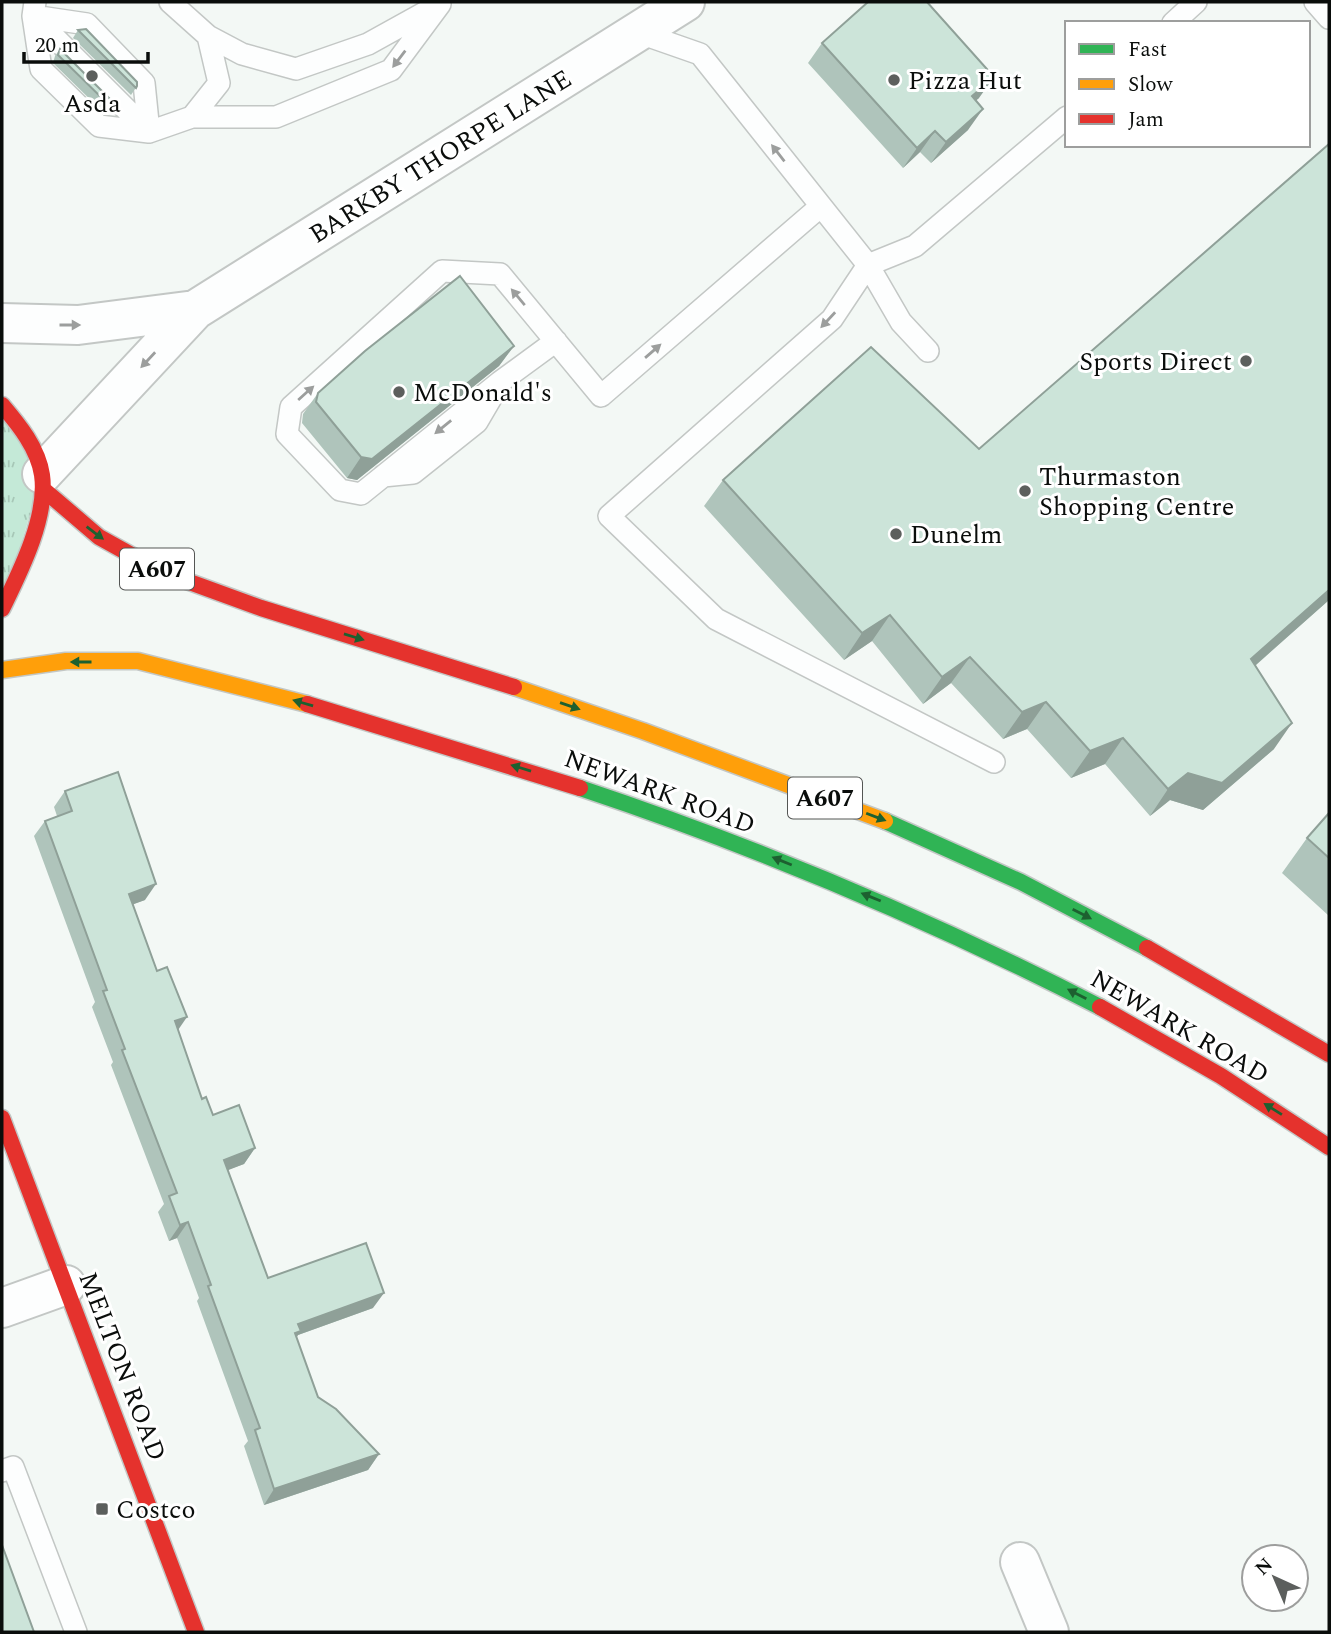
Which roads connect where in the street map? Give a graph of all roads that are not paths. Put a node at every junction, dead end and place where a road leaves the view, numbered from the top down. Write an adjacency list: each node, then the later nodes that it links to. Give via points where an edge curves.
1 (170, 2): 10 (lane)
2 (685, 2): 9 (street, BARKBY THORPE LANE)
3 (1196, 2): 8 (lane)
4 (1314, 2): 7 (lane)
5 (442, 3): 10 (lane, via 368,44 296,69 242,54); 11 (lane, one-way to 11, via 391,70 276,117)
6 (34, 9): 13 (lane); 13 (lane, via 87,24 144,83); 13 (lane, via 41,69 99,126)
7 (1329, 19)
8 (1175, 21)
9 (637, 32): 14 (lane, one-way to 9, via 700,54); 16 (street, BARKBY THORPE LANE)
10 (208, 36): 11 (lane, via 219,83)
11 (192, 117): 13 (lane)
12 (1065, 119): 15 (lane, via 915,246)
13 (149, 132)
14 (821, 206): 15 (lane); 18 (lane, one-way to 14, via 601,396)
15 (868, 265): 19 (lane, via 901,322); 24 (lane, one-way to 24, via 832,318 609,516 716,619)
16 (195, 310): 17 (street, BARKBY THORPE LANE, one-way to 16, via 78,325); 21 (street, BARKBY THORPE LANE, one-way to 21)
17 (2, 323)
18 (556, 341): 18 (lane, one-way to 18, via 361,494 340,490 287,434 291,407 442,271 500,274)
19 (928, 351)
20 (2, 405): 21 (main road, via 30,444)
21 (43, 482): 22 (main road, via 29,550); 25 (main road, NEWARK ROAD / A607, one-way to 25, via 99,537 162,572 643,731 912,831 1161,955)
22 (2, 609)
23 (2, 670): 27 (main road, NEWARK ROAD, one-way to 23, via 1144,1029 1025,967 932,922 604,794 256,689 140,661 60,662)
24 (994, 762)
25 (1329, 1054)
26 (2, 1118): 28 (main road, MELTON ROAD)
27 (1329, 1147)
28 (66, 1285): 29 (street); 33 (main road, MELTON ROAD)
29 (2, 1308)
30 (2, 1471): 32 (lane, via 13,1467)
31 (1020, 1562): 34 (street)
32 (76, 1632)
33 (196, 1632)
34 (1049, 1632)

